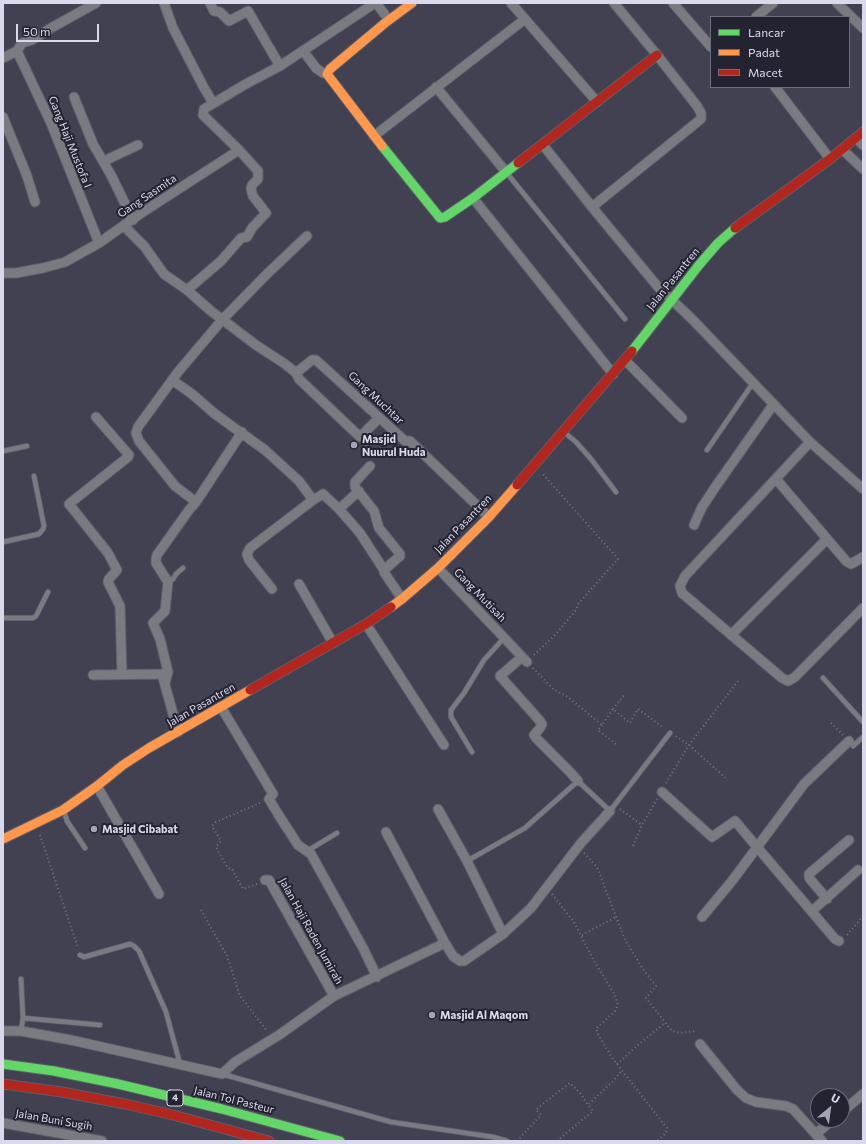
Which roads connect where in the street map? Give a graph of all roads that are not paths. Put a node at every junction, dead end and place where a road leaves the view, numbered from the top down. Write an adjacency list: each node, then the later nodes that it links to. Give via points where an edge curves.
1 (96, 3): 16 (street, via 32,40 22,43)
2 (164, 3): 26 (street, via 172,28)
3 (210, 3): 20 (street, via 214,11 220,12 229,21 248,11)
4 (376, 3): 13 (street); 20 (street)
5 (412, 3): 13 (main road)
6 (512, 3): 12 (street)
7 (614, 3): 17 (street)
8 (673, 3): 15 (street)
9 (773, 3): 11 (street)
10 (840, 4): 14 (street)
11 (757, 16)
12 (525, 19): 22 (street); 25 (street)
13 (389, 20): 21 (main road)
14 (863, 28)
15 (710, 46)
16 (17, 51): 19 (street); 45 (street, Gang Haji Mustofa I, via 51,123)
17 (657, 55): 25 (main road); 41 (street, via 702,113 702,119)
18 (307, 56): 21 (street, via 316,68)
19 (3, 58)
20 (280, 66): 26 (street)
21 (327, 74): 29 (main road)
22 (436, 87): 29 (street); 38 (street)
23 (776, 88): 35 (street)
24 (74, 97): 36 (street)
25 (597, 102): 30 (main road)
26 (213, 103): 34 (street, via 204,109 204,115)
27 (3, 117): 40 (street)
28 (860, 135): 32 (street); 33 (main road, Jalan Pasantren)
29 (374, 136): 39 (main road, via 438,217 445,217)
30 (543, 144): 38 (main road); 41 (street)
31 (138, 145): 36 (street)
32 (863, 145)
33 (842, 149): 35 (main road, Jalan Pasantren); 37 (street)
34 (239, 150): 42 (street, Gang Sasmita); 47 (street, via 258,171 258,179 251,189 253,196 266,213 247,237 240,238 221,261)
35 (830, 159): 48 (main road, Jalan Pasantren, via 718,243)
36 (104, 161): 42 (street)
37 (863, 169)
38 (506, 172): 39 (main road); 49 (lane)
39 (473, 198): 53 (street)
40 (35, 202)
41 (592, 207): 48 (street)
42 (133, 220): 43 (street, Gang Sasmita)
43 (124, 226): 45 (street, Gang Sasmita); 47 (street, via 144,246 164,274)
44 (307, 236): 50 (street)
45 (99, 243): 46 (street, Gang Sasmita, via 65,262 16,273)
46 (3, 273)
47 (187, 290): 50 (street)
48 (671, 300): 51 (main road, Jalan Pasantren); 55 (street)
49 (625, 319)
50 (222, 320): 52 (street); 54 (street)
51 (625, 360): 53 (main road, Jalan Pasantren); 59 (street)
52 (296, 373): 58 (street, Gang Muchtar, via 312,360 316,360); 58 (street, via 299,379 360,437)
53 (613, 374): 61 (main road, Jalan Pasantren)
54 (172, 380): 60 (street); 73 (street, via 136,433 139,441 175,486)
55 (753, 383): 56 (street); 64 (lane)
56 (773, 405): 62 (street); 76 (street, via 702,507)
57 (96, 417): 94 (street, via 129,455 69,504 108,553 117,570 108,582 120,606)
58 (379, 418): 75 (street, Gang Muchtar, via 405,441 410,441)
59 (682, 418)
60 (242, 432): 72 (street, via 298,481); 73 (street)
61 (564, 432): 71 (lane, via 587,454); 75 (main road, Jalan Pasantren)
62 (810, 442): 68 (street); 69 (street)
63 (26, 446): 65 (lane)
64 (707, 450)
65 (3, 451)
66 (370, 466): 70 (street, via 355,482)
67 (34, 476): 78 (lane, via 43,529 40,534)
68 (776, 479): 77 (street); 91 (street, via 685,576 680,586 682,593)
69 (863, 489)
70 (359, 491): 74 (street); 82 (street, via 374,512 379,528 400,554)
71 (616, 492)
72 (313, 500): 74 (street, via 323,494); 85 (street, via 248,552 247,557)
73 (196, 502): 83 (street, via 157,555 156,563)
74 (339, 509): 82 (street, via 360,533)
75 (489, 517): 81 (main road, Jalan Pasantren)
76 (694, 525)
77 (826, 539): 79 (street, via 851,564); 91 (street)
78 (3, 542)
79 (863, 558)
80 (183, 568): 83 (lane)
81 (438, 568): 87 (main road, Jalan Pasantren); 92 (street, Gang Mutisah)
82 (384, 570): 87 (street)
83 (168, 582): 97 (street, via 165,611 153,623 160,639 168,672)
84 (299, 584): 93 (street)
85 (272, 589)
86 (48, 592): 89 (lane, via 33,618)
87 (402, 599): 90 (main road, Jalan Pasantren)
88 (863, 608): 91 (street, via 795,677 788,681)
89 (3, 618)
90 (366, 624): 93 (main road, Jalan Pasantren); 104 (street)
91 (732, 635)
92 (504, 638): 105 (lane, via 484,660 451,710 451,717); 106 (street, Gang Mutisah, via 524,659 500,676 542,724 534,735 536,738)
93 (333, 643): 98 (main road, Jalan Pasantren)
94 (122, 674): 95 (street); 97 (street, via 160,673)
95 (93, 675)
96 (823, 678): 99 (lane)
97 (165, 683): 100 (street)
98 (221, 707): 100 (main road, Jalan Pasantren); 118 (street, via 273,794 269,799 298,845)
99 (863, 722)
100 (178, 732): 107 (main road, Jalan Pasantren, via 130,760)
101 (670, 733): 109 (lane)
102 (863, 737): 103 (lane)
103 (851, 743): 116 (street, via 804,784)
104 (444, 745)
105 (472, 752)
106 (578, 782): 109 (lane); 119 (lane, via 525,828)
107 (97, 786): 111 (main road, Jalan Pasantren); 122 (street)
108 (662, 792): 116 (street, via 712,837 735,821)
109 (613, 808): 126 (street, via 578,847 531,908)
110 (438, 809): 119 (street)
111 (63, 810): 114 (main road, Jalan Pasantren); 117 (lane, via 67,821)
112 (386, 832): 128 (street)
113 (337, 833): 118 (lane)
114 (4, 839)
115 (849, 840): 123 (street, via 809,874 810,879)
116 (758, 846): 124 (street); 125 (street)
117 (85, 848)
118 (307, 851): 130 (street, via 314,859)
119 (466, 861): 126 (street)
120 (858, 870): 123 (street)
121 (265, 880): 132 (street, Jalan Haji Raden Jumirah, via 269,880)
122 (159, 894)
123 (827, 898): 124 (street)
124 (812, 911): 127 (street)
125 (702, 917)
126 (503, 934): 128 (street, via 464,961 454,956)
127 (839, 941)
128 (446, 943): 130 (street)
129 (80, 955): 139 (lane, via 84,958 130,944 134,946 166,1012)
130 (377, 977): 132 (street)
131 (21, 979): 133 (lane)
132 (334, 996): 140 (street, via 235,1062)
133 (23, 1018): 134 (lane); 136 (lane)
134 (100, 1025)
135 (3, 1031): 136 (street)
136 (21, 1031): 139 (street)
137 (700, 1044): 146 (street, via 746,1098 793,1109)
138 (6, 1064): 150 (main road, Jalan Tol Pasteur / 4, via 118,1084)
139 (180, 1066): 140 (street)
140 (222, 1074): 151 (lane, via 391,1122)
141 (7, 1085): 149 (main road, 4, via 125,1104)
142 (863, 1094): 143 (street)
143 (850, 1105)
144 (3, 1123): 147 (street, Jalan Buni Sugih)
145 (823, 1128): 146 (street)
146 (816, 1134): 152 (street)
147 (87, 1139): 148 (street, Jalan Buni Sugih)
148 (102, 1141)
149 (269, 1141)
150 (340, 1141)
151 (507, 1141)
152 (822, 1141)

